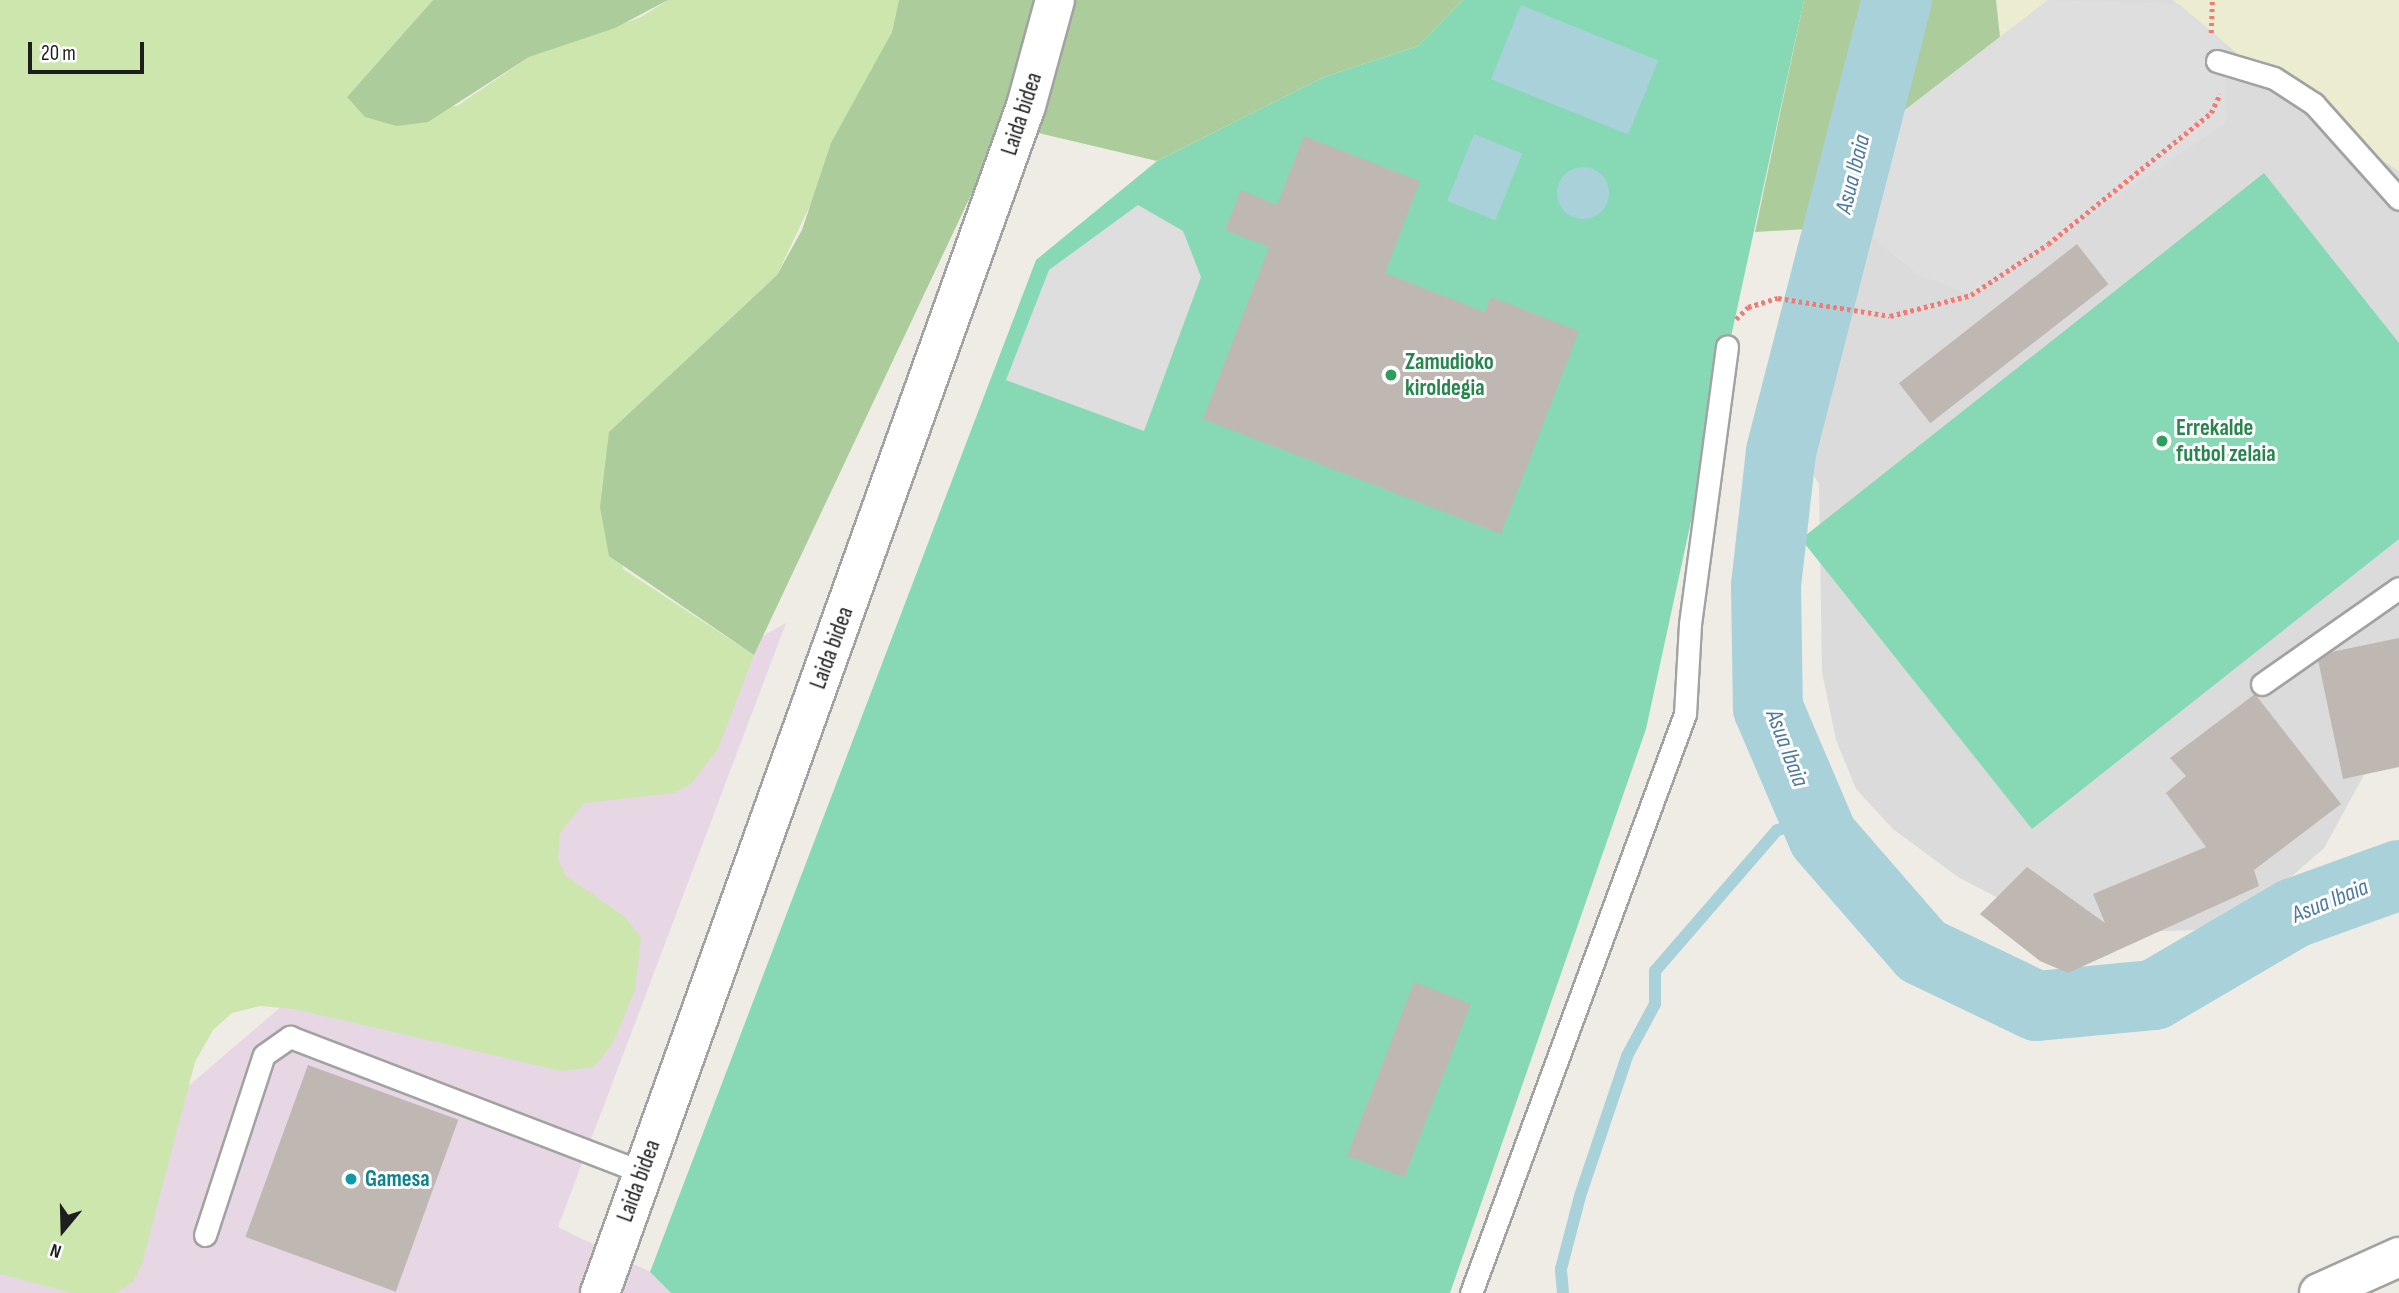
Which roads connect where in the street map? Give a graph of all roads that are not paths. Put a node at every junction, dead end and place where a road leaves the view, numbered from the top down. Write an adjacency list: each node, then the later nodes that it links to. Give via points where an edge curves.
1 (1055, 0): 7 (street, Laida bidea, via 1026,106)
2 (2217, 61): 3 (lane, via 2274,78 2314,104)
3 (2399, 199)
4 (1727, 346): 11 (lane, via 1690,624 1685,714)
5 (2399, 588): 6 (lane)
6 (2262, 684)
7 (642, 1172): 8 (lane, via 290,1037 264,1055); 10 (street, Laida bidea)
8 (205, 1235)
9 (2399, 1257): 12 (street)
10 (599, 1287)
11 (1471, 1293)
12 (2319, 1293)

